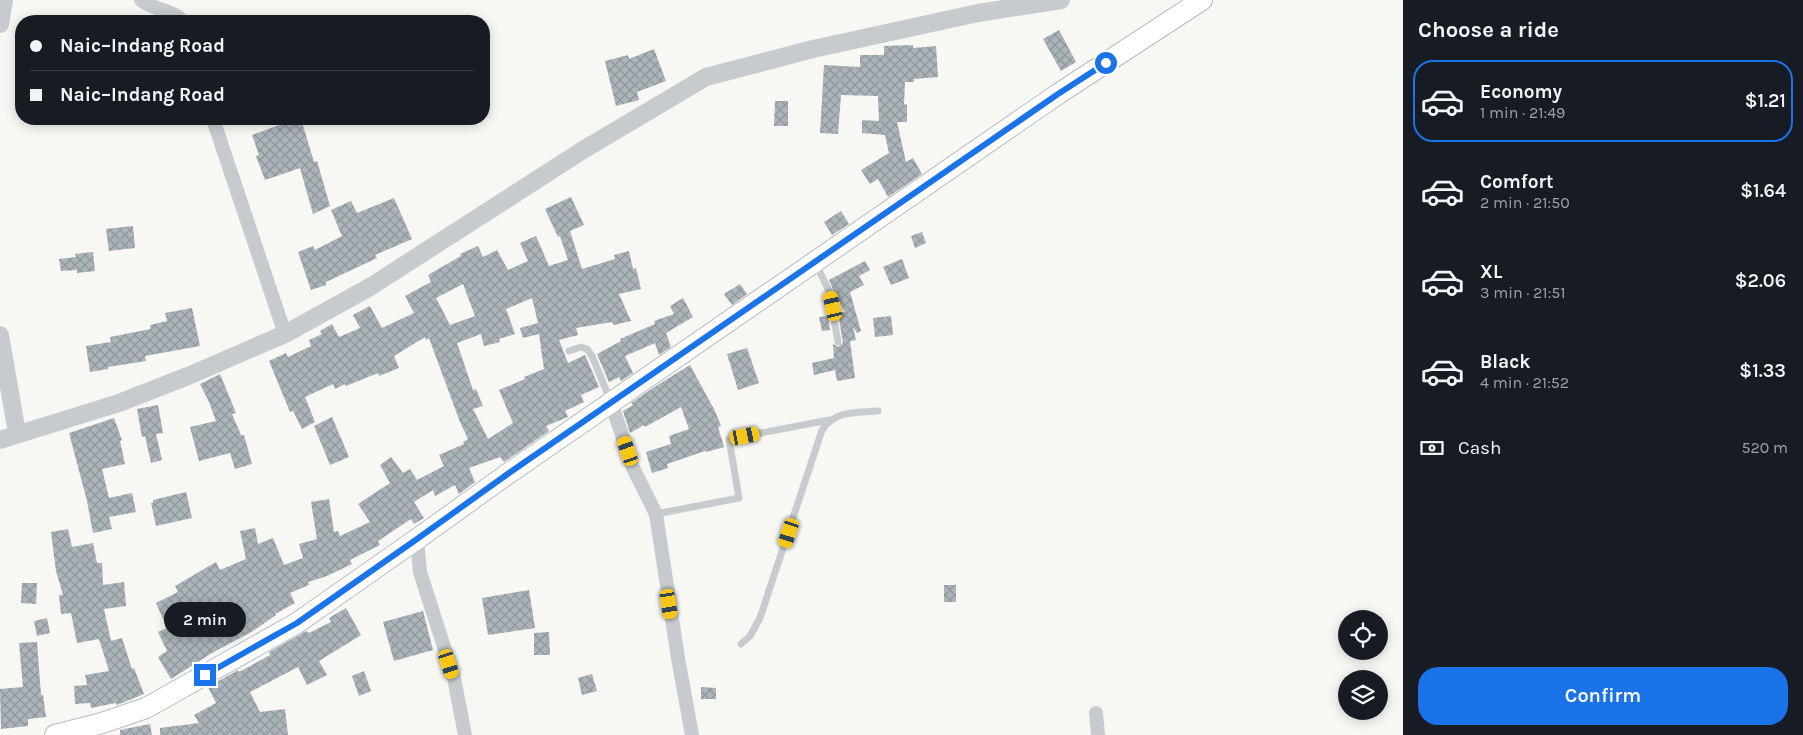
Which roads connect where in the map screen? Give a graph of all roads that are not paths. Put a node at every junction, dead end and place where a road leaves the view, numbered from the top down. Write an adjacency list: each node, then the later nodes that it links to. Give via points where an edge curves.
1 (4, 0): 6 (street)
2 (141, 0): 5 (street)
3 (1061, 0): 9 (street, via 978,13 706,76 583,150 370,287)
4 (1202, 0): 8 (main road, via 1058,94)
5 (177, 15)
6 (0, 24)
7 (215, 125): 9 (street)
8 (815, 262): 11 (lane, via 829,291); 13 (main road)
9 (285, 334): 16 (street, via 119,403)
10 (0, 335): 16 (street)
11 (838, 342)
12 (569, 350): 13 (lane, via 587,349)
13 (611, 402): 18 (street, via 633,468); 19 (main road)
14 (878, 411): 15 (lane, via 843,414)
15 (829, 420): 18 (lane, via 728,439 739,498); 20 (lane, via 820,436 758,623)
16 (18, 433): 17 (street)
17 (0, 440)
18 (656, 514): 24 (street)
19 (417, 539): 22 (main road, via 297,623 146,708); 23 (street, via 420,572 454,678)
20 (741, 644)
21 (1096, 713): 25 (street)
22 (55, 735)
23 (465, 735)
24 (692, 735)
25 (1098, 735)

